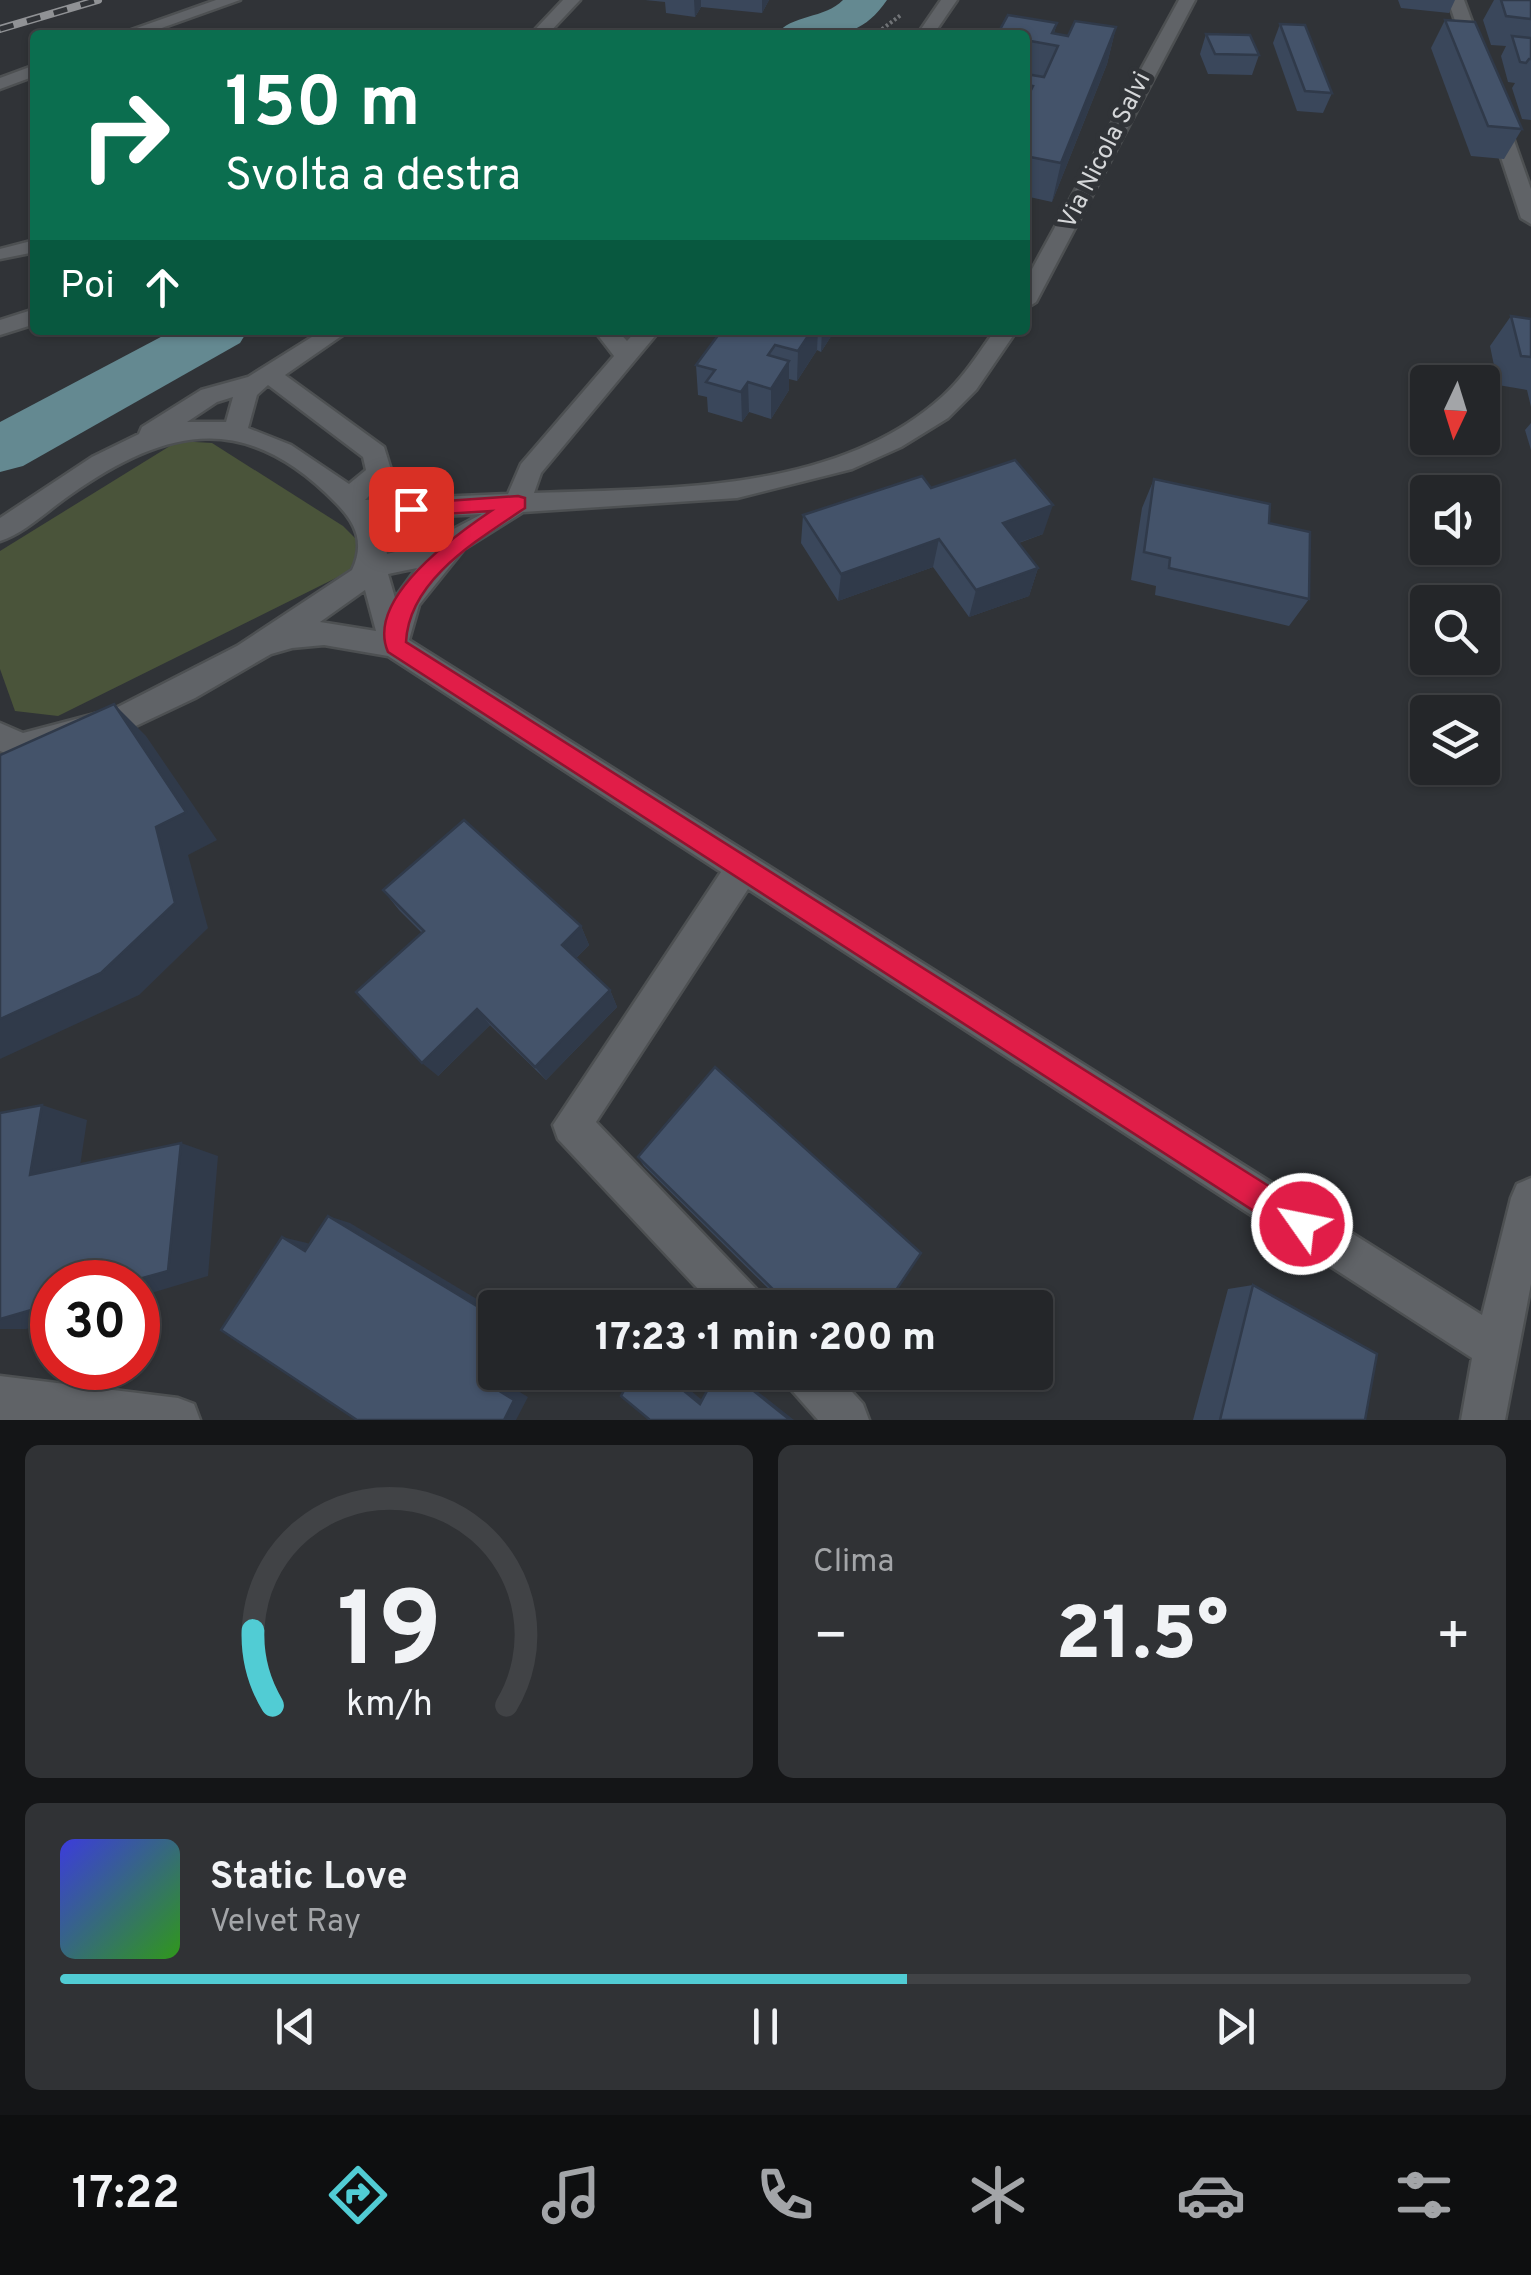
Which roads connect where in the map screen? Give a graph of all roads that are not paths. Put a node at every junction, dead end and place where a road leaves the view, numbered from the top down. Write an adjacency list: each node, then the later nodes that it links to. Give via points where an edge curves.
1 (232, 0): 6 (street)
2 (572, 0): 7 (street)
3 (949, 0): 8 (street)
4 (1187, 0): 14 (street, Via Nicola Salvi)
5 (1456, 0): 11 (street)
6 (141, 30)
7 (544, 30)
8 (928, 30)
9 (30, 72): 10 (street)
10 (0, 84)
11 (1531, 218)
12 (30, 247): 13 (street)
13 (2, 252)
14 (1030, 293)
15 (30, 318): 16 (street)
16 (0, 328)
17 (331, 335): 22 (street)
18 (608, 335): 21 (street)
19 (645, 335): 21 (street)
20 (1003, 335): 25 (street, via 970,384 940,411 902,437 831,467 694,496)
21 (627, 356): 25 (street, via 524,478)
22 (262, 378): 23 (street, via 246,392); 24 (street, via 208,396); 26 (street, via 376,453 379,473)
23 (234, 432): 24 (street, via 166,434); 26 (street, via 274,448)
24 (129, 450): 27 (street)
25 (518, 503): 26 (street); 28 (street)
26 (354, 504): 29 (street, via 374,534)
27 (0, 531)
28 (453, 547): 29 (street); 30 (street, via 407,598 396,620)
29 (372, 566): 30 (street); 31 (street)
30 (395, 646): 31 (street, via 333,632 286,635); 33 (street)
31 (253, 649): 32 (street, via 122,720)
32 (7, 746)
33 (742, 869): 35 (street, via 572,1125); 36 (street)
34 (1531, 1198): 36 (street)
35 (728, 1290)
36 (1495, 1348): 41 (street)
37 (820, 1390): 40 (street)
38 (0, 1398): 39 (street)
39 (178, 1420)
40 (847, 1420)
41 (1483, 1420)

